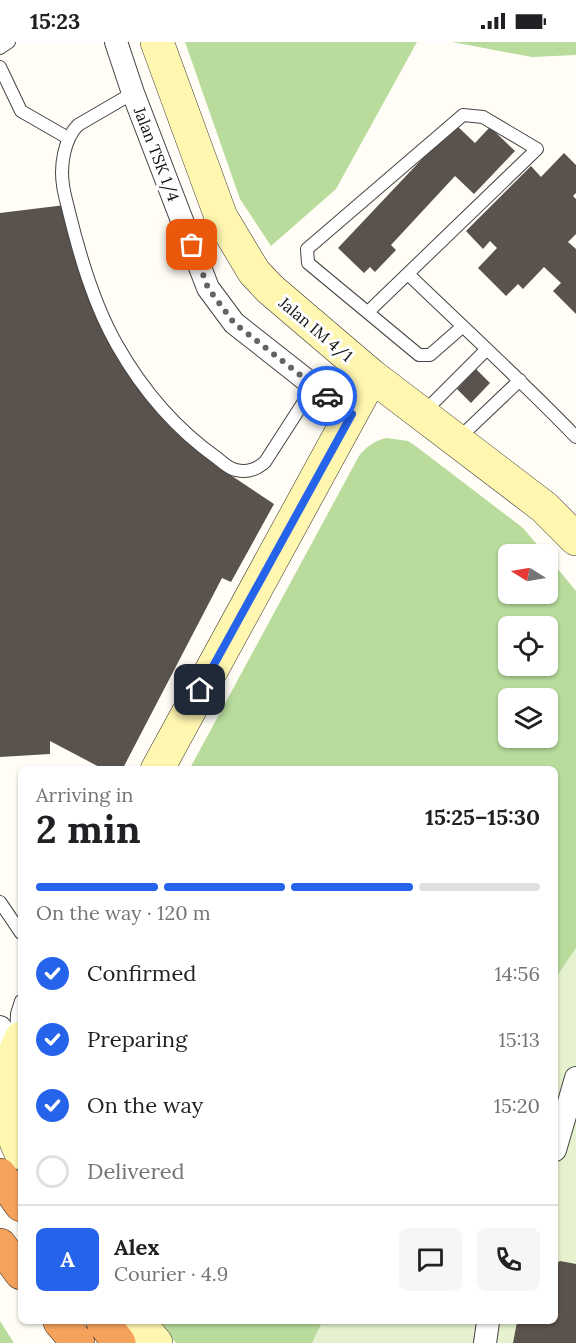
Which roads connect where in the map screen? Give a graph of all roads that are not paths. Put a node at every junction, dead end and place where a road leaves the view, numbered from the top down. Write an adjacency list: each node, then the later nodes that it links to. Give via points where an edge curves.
1 (9, 42): 4 (lane)
2 (117, 42): 6 (street, Jalan TSK 1/4)
3 (157, 42): 12 (street, Jalan IM 4/1, via 221,217 254,272)
4 (0, 48)
5 (0, 67): 7 (lane, via 21,111)
6 (134, 93): 7 (lane, via 78,125); 14 (street, Jalan TSK 1/4, via 208,288 234,323)
7 (68, 138): 14 (lane, via 62,184 97,302 117,345 172,420 234,470 256,469 265,462)
8 (408, 274): 9 (lane); 9 (lane, via 537,149 483,117 463,115 307,249 308,263); 10 (lane)
9 (368, 312): 10 (lane, via 419,355 430,355)
10 (462, 327): 11 (lane)
11 (486, 350): 13 (lane); 16 (lane)
12 (372, 376): 15 (street); 16 (street, Jalan IM 4/1)
13 (520, 380): 17 (lane); 18 (lane)
14 (314, 386): 15 (street, Jalan TSK 1/4)
15 (352, 414): 20 (street)
16 (422, 415): 18 (street, Jalan IM 4/1)
17 (575, 435)
18 (456, 441): 19 (street, Jalan IM 4/1, via 544,507)
19 (576, 539)
20 (159, 766)
21 (0, 902): 22 (lane)
22 (18, 929)
23 (18, 1011): 24 (lane)
24 (12, 1038): 27 (street, via 4,1089 5,1110)
25 (576, 1078): 26 (street)
26 (558, 1140)
27 (18, 1147)
28 (0, 1175): 29 (highway)
29 (18, 1201)
30 (0, 1245): 31 (highway)
31 (18, 1269)
32 (62, 1324): 36 (highway)
33 (105, 1324): 37 (highway)
34 (140, 1324): 38 (street)
35 (488, 1324): 39 (street)
36 (78, 1343)
37 (119, 1343)
38 (156, 1343)
39 (485, 1343)

